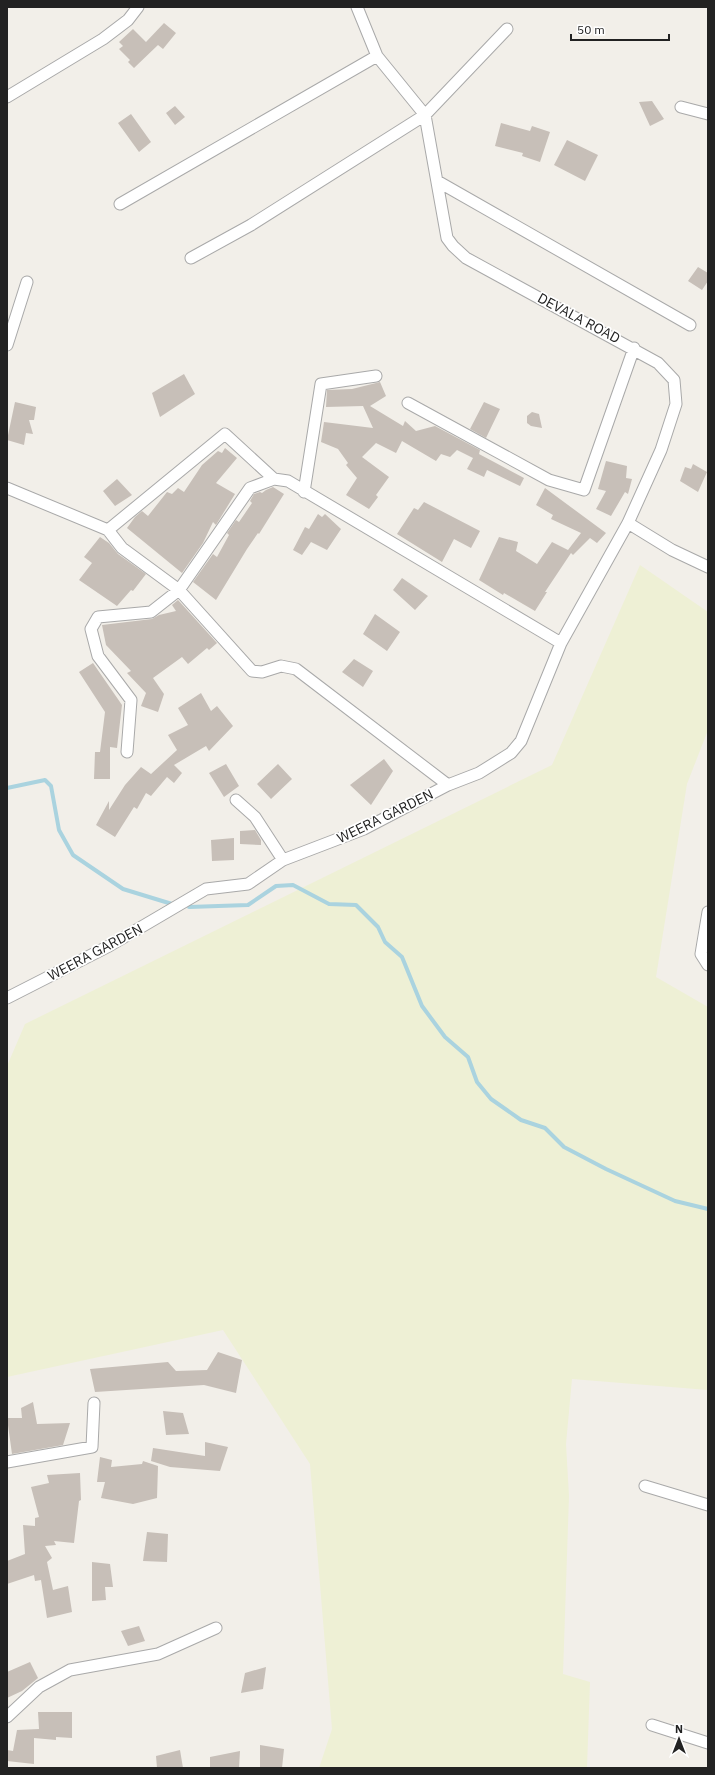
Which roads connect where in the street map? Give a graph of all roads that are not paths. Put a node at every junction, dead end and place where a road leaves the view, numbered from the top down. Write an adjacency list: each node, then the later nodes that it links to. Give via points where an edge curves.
1 (138, 7): 5 (street, via 128,20 103,40)
2 (357, 7): 4 (street, DEVALA ROAD)
3 (507, 29): 8 (street)
4 (377, 56): 8 (street, DEVALA ROAD); 10 (street)
5 (7, 97)
6 (680, 107): 7 (street)
7 (708, 114)
8 (425, 116): 9 (street, DEVALA ROAD); 11 (street, via 252,225)
9 (437, 181): 13 (street); 15 (street, DEVALA ROAD, via 447,238 462,254)
10 (120, 204)
11 (191, 258)
12 (27, 282): 14 (street)
13 (690, 325)
14 (7, 345)
15 (634, 348): 17 (street, DEVALA ROAD, via 584,490 549,480); 21 (street, WEERA GARDEN, via 658,362 674,380 676,404 661,450)
16 (376, 376): 20 (street, via 321,384)
17 (408, 403)
18 (274, 479): 20 (street, via 288,481); 22 (street, via 225,434); 24 (street, via 250,488)
19 (7, 488): 22 (street)
20 (304, 492): 25 (street)
21 (628, 523): 23 (street, via 672,550); 25 (street, WEERA GARDEN)
22 (108, 530): 24 (street, via 122,548)
23 (708, 567)
24 (179, 590): 26 (street, via 151,612 98,617 91,629 98,656 131,700); 27 (street, via 252,671 262,672 281,666 296,669)
25 (561, 643): 27 (street, WEERA GARDEN, via 521,741 511,753 479,773)
26 (127, 752)
27 (448, 785): 29 (street, WEERA GARDEN, via 364,829)
28 (236, 800): 29 (street, via 255,817)
29 (283, 860): 32 (street, WEERA GARDEN, via 248,884 206,889 109,946)
30 (708, 912): 31 (street, via 701,954)
31 (708, 965)
32 (7, 998)
33 (94, 1403): 34 (street, via 92,1446)
34 (7, 1462)
35 (645, 1486): 36 (street)
36 (708, 1505)
37 (216, 1628): 38 (street, via 158,1654 70,1670 39,1687)
38 (7, 1717)
39 (652, 1725): 40 (street)
40 (708, 1743)

